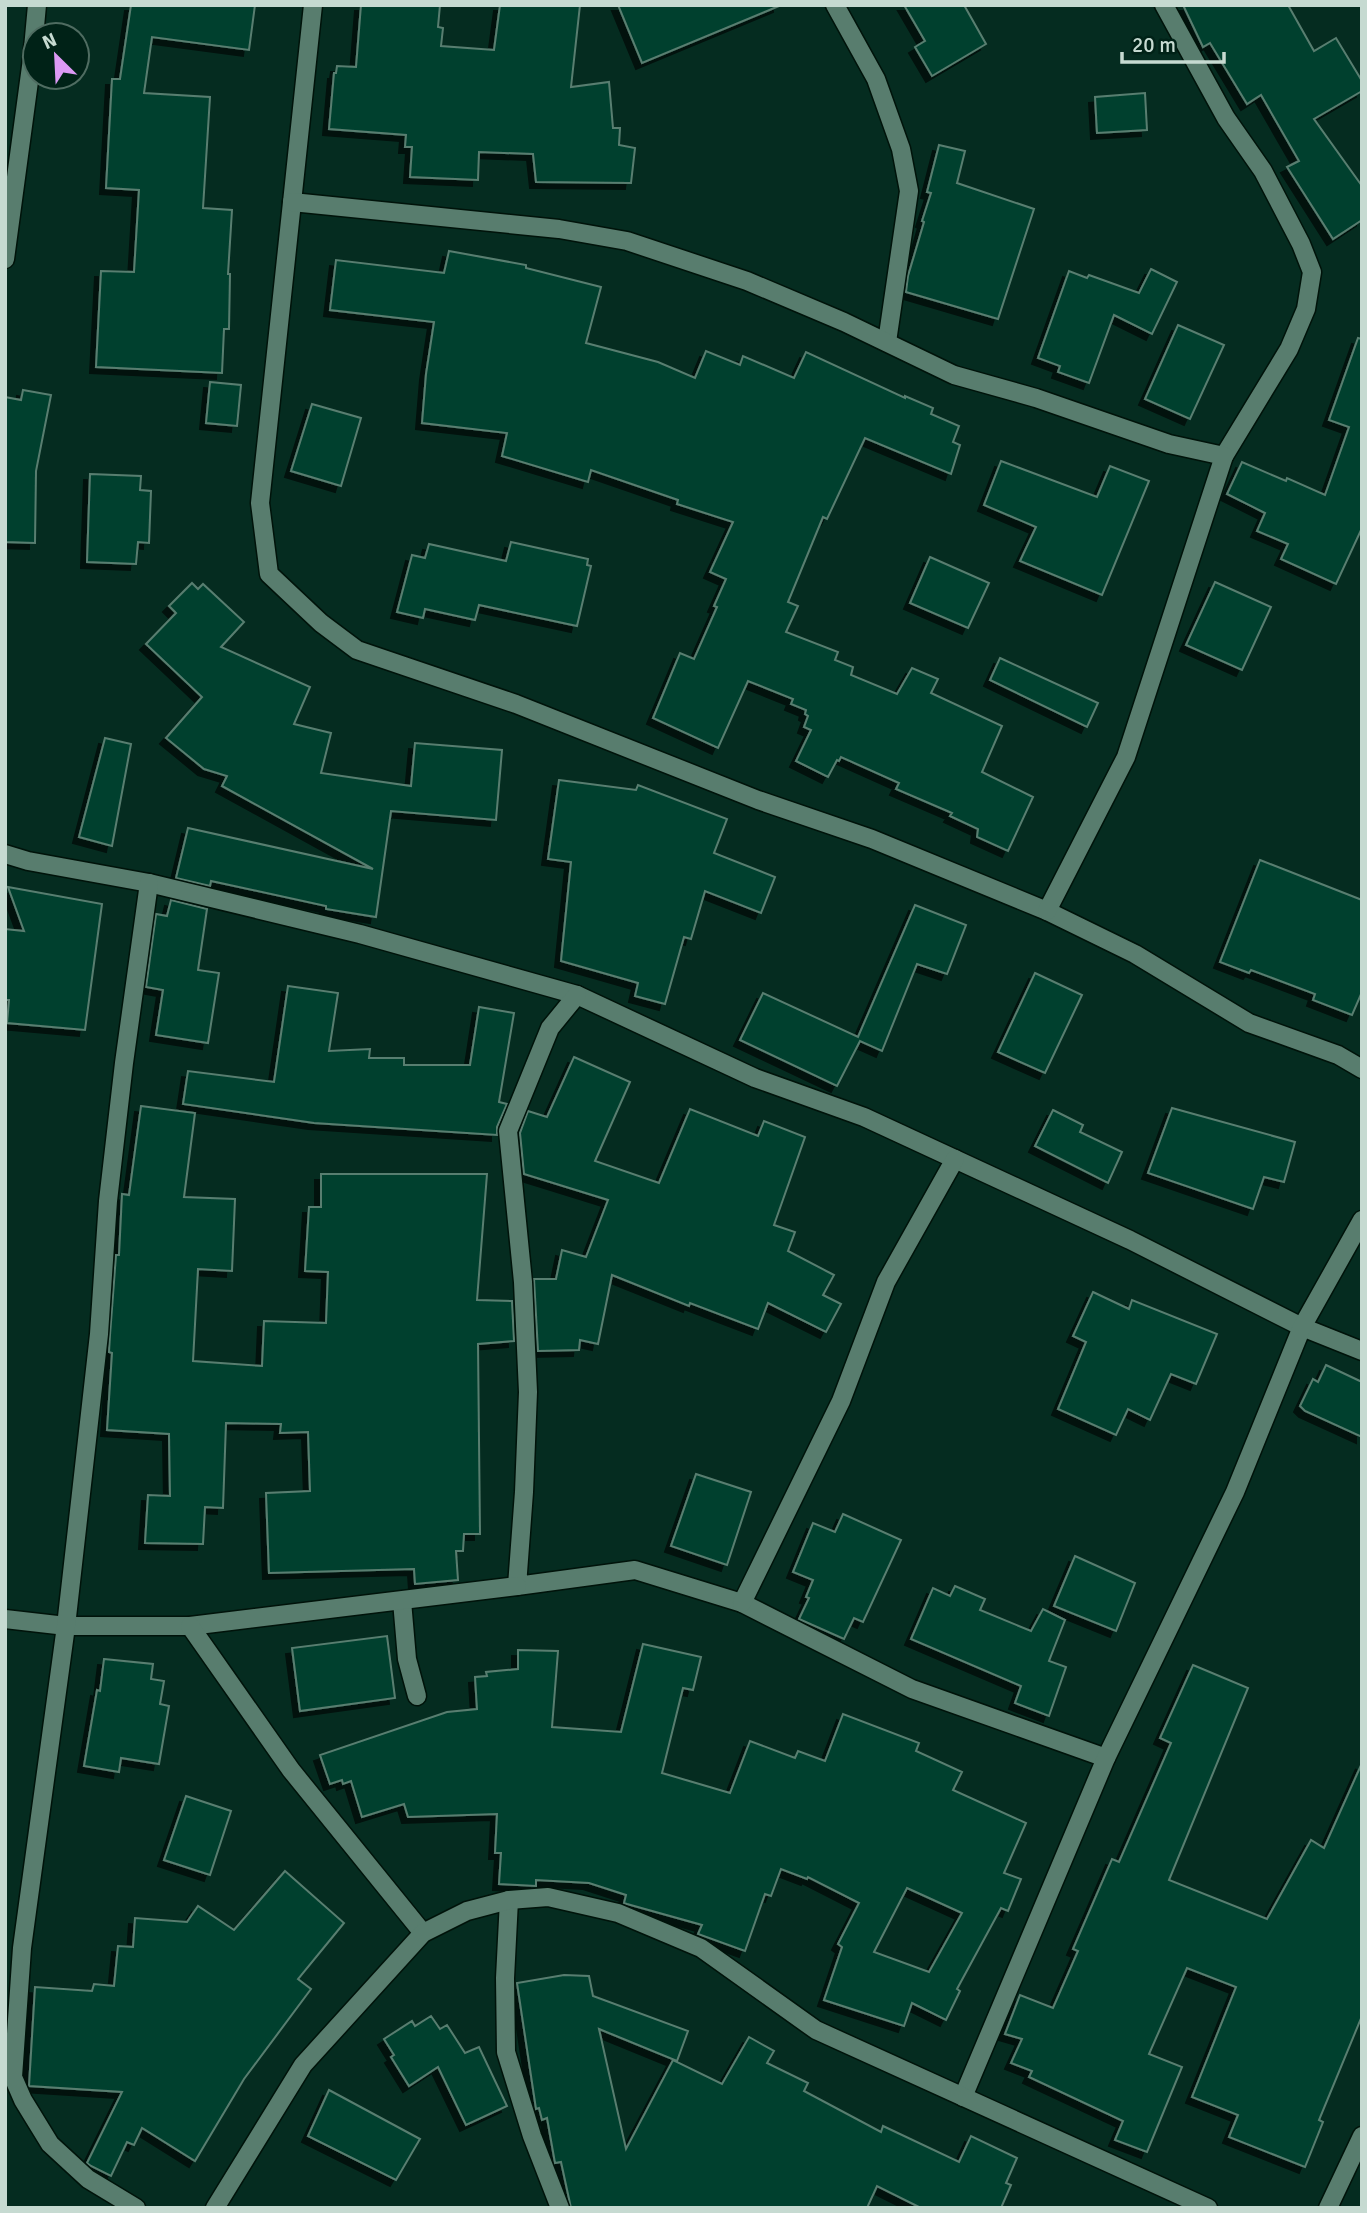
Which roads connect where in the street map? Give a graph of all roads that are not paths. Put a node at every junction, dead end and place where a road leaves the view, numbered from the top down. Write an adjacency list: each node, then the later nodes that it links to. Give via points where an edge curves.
1 (37, 5): 6 (street)
2 (313, 5): 5 (street)
3 (835, 5): 7 (street, via 876,79 901,149 909,191)
4 (1164, 5): 8 (street, via 1226,117 1263,171 1312,272 1306,309 1289,349)
5 (292, 202): 7 (street, via 559,229 627,241 747,281); 11 (street, via 260,503 269,574 321,624 357,650 516,704 758,800 872,839)
6 (5, 260)
7 (887, 342): 8 (street, via 954,374 1169,444)
8 (1224, 456): 11 (street, via 1126,757)
9 (5, 854): 10 (street)
10 (149, 883): 12 (street, via 360,934); 22 (street, via 108,1200 99,1334)
11 (1047, 911): 13 (street, via 1135,954 1249,1024 1338,1055)
12 (577, 995): 14 (street, via 755,1079 864,1117); 18 (street, via 550,1028 508,1131 528,1392)
13 (1362, 1069)
14 (955, 1159): 16 (street); 20 (street, via 886,1282 841,1401)
15 (1362, 1220): 16 (street)
16 (1302, 1327): 17 (street); 25 (street, via 1235,1492)
17 (1362, 1351)
18 (517, 1586): 19 (street); 20 (street, via 635,1570)
19 (402, 1601): 23 (street); 24 (street, via 407,1658)
20 (742, 1603): 25 (street, via 912,1689)
21 (5, 1619): 22 (street)
22 (66, 1626): 23 (street); 30 (street, via 22,1948 13,2077 50,2144 88,2179)
23 (190, 1626): 27 (street, via 290,1770)
24 (417, 1696)
25 (1106, 1758): 28 (street)
26 (509, 1900): 27 (street, via 467,1911); 28 (street, via 548,1898 618,1913 701,1948 816,2030); 32 (street, via 506,2052)
27 (423, 1933): 31 (street, via 303,2066)
28 (963, 2097): 33 (street)
29 (1362, 2136): 34 (street)
30 (136, 2208)
31 (215, 2208)
32 (560, 2208)
33 (1208, 2208)
34 (1328, 2208)

